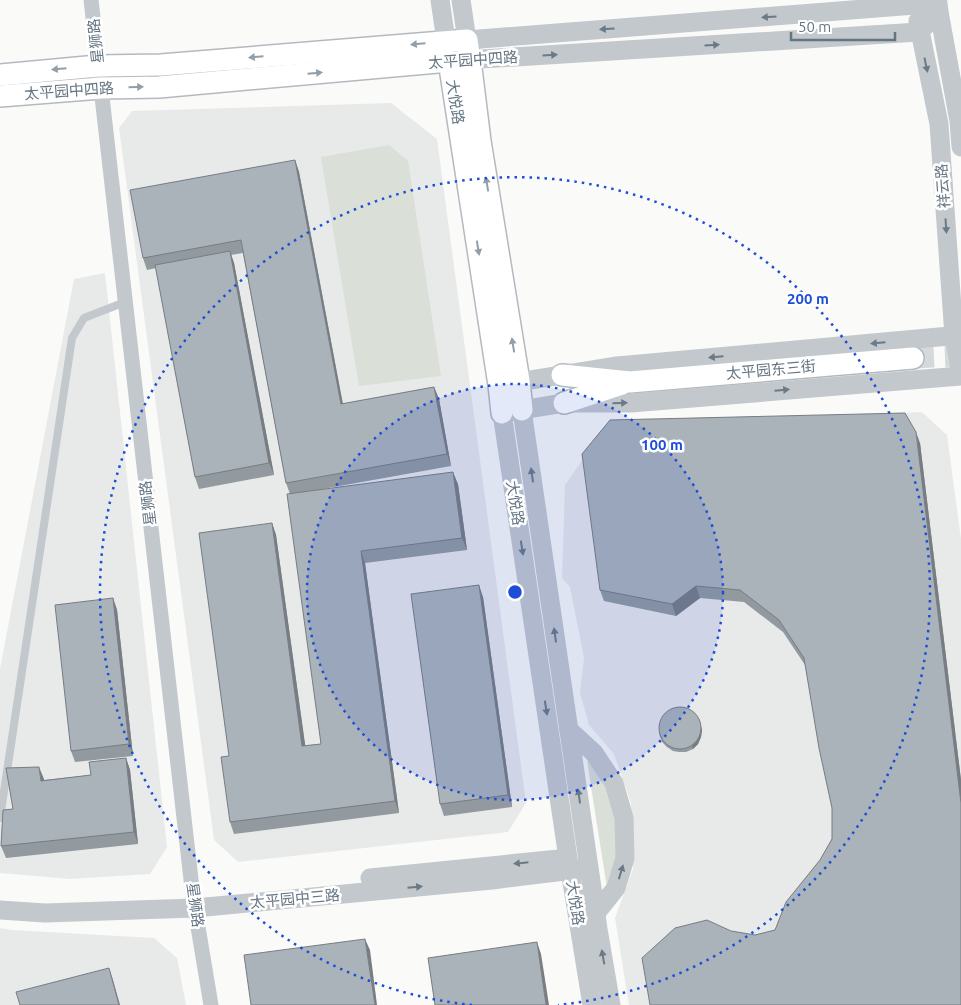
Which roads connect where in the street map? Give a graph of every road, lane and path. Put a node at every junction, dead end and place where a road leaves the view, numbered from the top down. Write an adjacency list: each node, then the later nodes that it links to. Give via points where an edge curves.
1 (91, 0): 8 (street, 星狮路)
2 (440, 0): 7 (street, 大悦路)
3 (460, 0): 7 (street)
4 (915, 3): 5 (street); 6 (street, 祥云路); 7 (street, one-way to 7)
5 (938, 6): 6 (street); 12 (street, 祥云路)
6 (920, 32): 7 (street, 太平园中四路, one-way to 6); 14 (street, 祥云路, one-way to 14, via 939,124)
7 (458, 51): 8 (main road, one-way to 8); 10 (main road, 太平园中四路, one-way to 7, via 159,87); 20 (main road, 大悦路)
8 (98, 66): 9 (main road, one-way to 9); 10 (street, 星狮路)
9 (0, 75)
10 (101, 88): 11 (main road, 太平园中四路); 13 (street, 星狮路)
11 (0, 96)
12 (961, 147)
13 (125, 302): 24 (lane, via 84,318 72,338); 28 (street, 星狮路)
14 (957, 335): 15 (street); 17 (street, 祥云路)
15 (914, 349): 16 (street, one-way to 16, via 617,366); 18 (street, via 922,347 922,367); 19 (main road, 太平园东三街)
16 (562, 375): 19 (main road); 20 (street)
17 (961, 375): 18 (street)
18 (917, 380): 21 (street, one-way to 18, via 631,403)
19 (630, 382): 21 (main road)
20 (509, 383): 22 (main road, 大悦路)
21 (564, 404): 22 (street)
22 (512, 412): 23 (street, one-way to 22); 26 (street, 大悦路, one-way to 26)
23 (569, 730): 25 (street, one-way to 23); 30 (street, one-way to 23, via 616,888 623,866 624,818 614,783 594,753)
24 (0, 818)
25 (588, 861): 26 (street, 太平园中三路); 30 (street)
26 (569, 864): 28 (street, 太平园中三路); 32 (street, 大悦路)
27 (0, 898): 28 (street, 太平园中三路, via 50,903)
28 (194, 902): 29 (street, 太平园中三路, via 45,913); 31 (street, 星狮路)
29 (0, 910)
30 (596, 913): 33 (street, one-way to 30)
31 (211, 1005)
32 (592, 1005)
33 (611, 1005)

